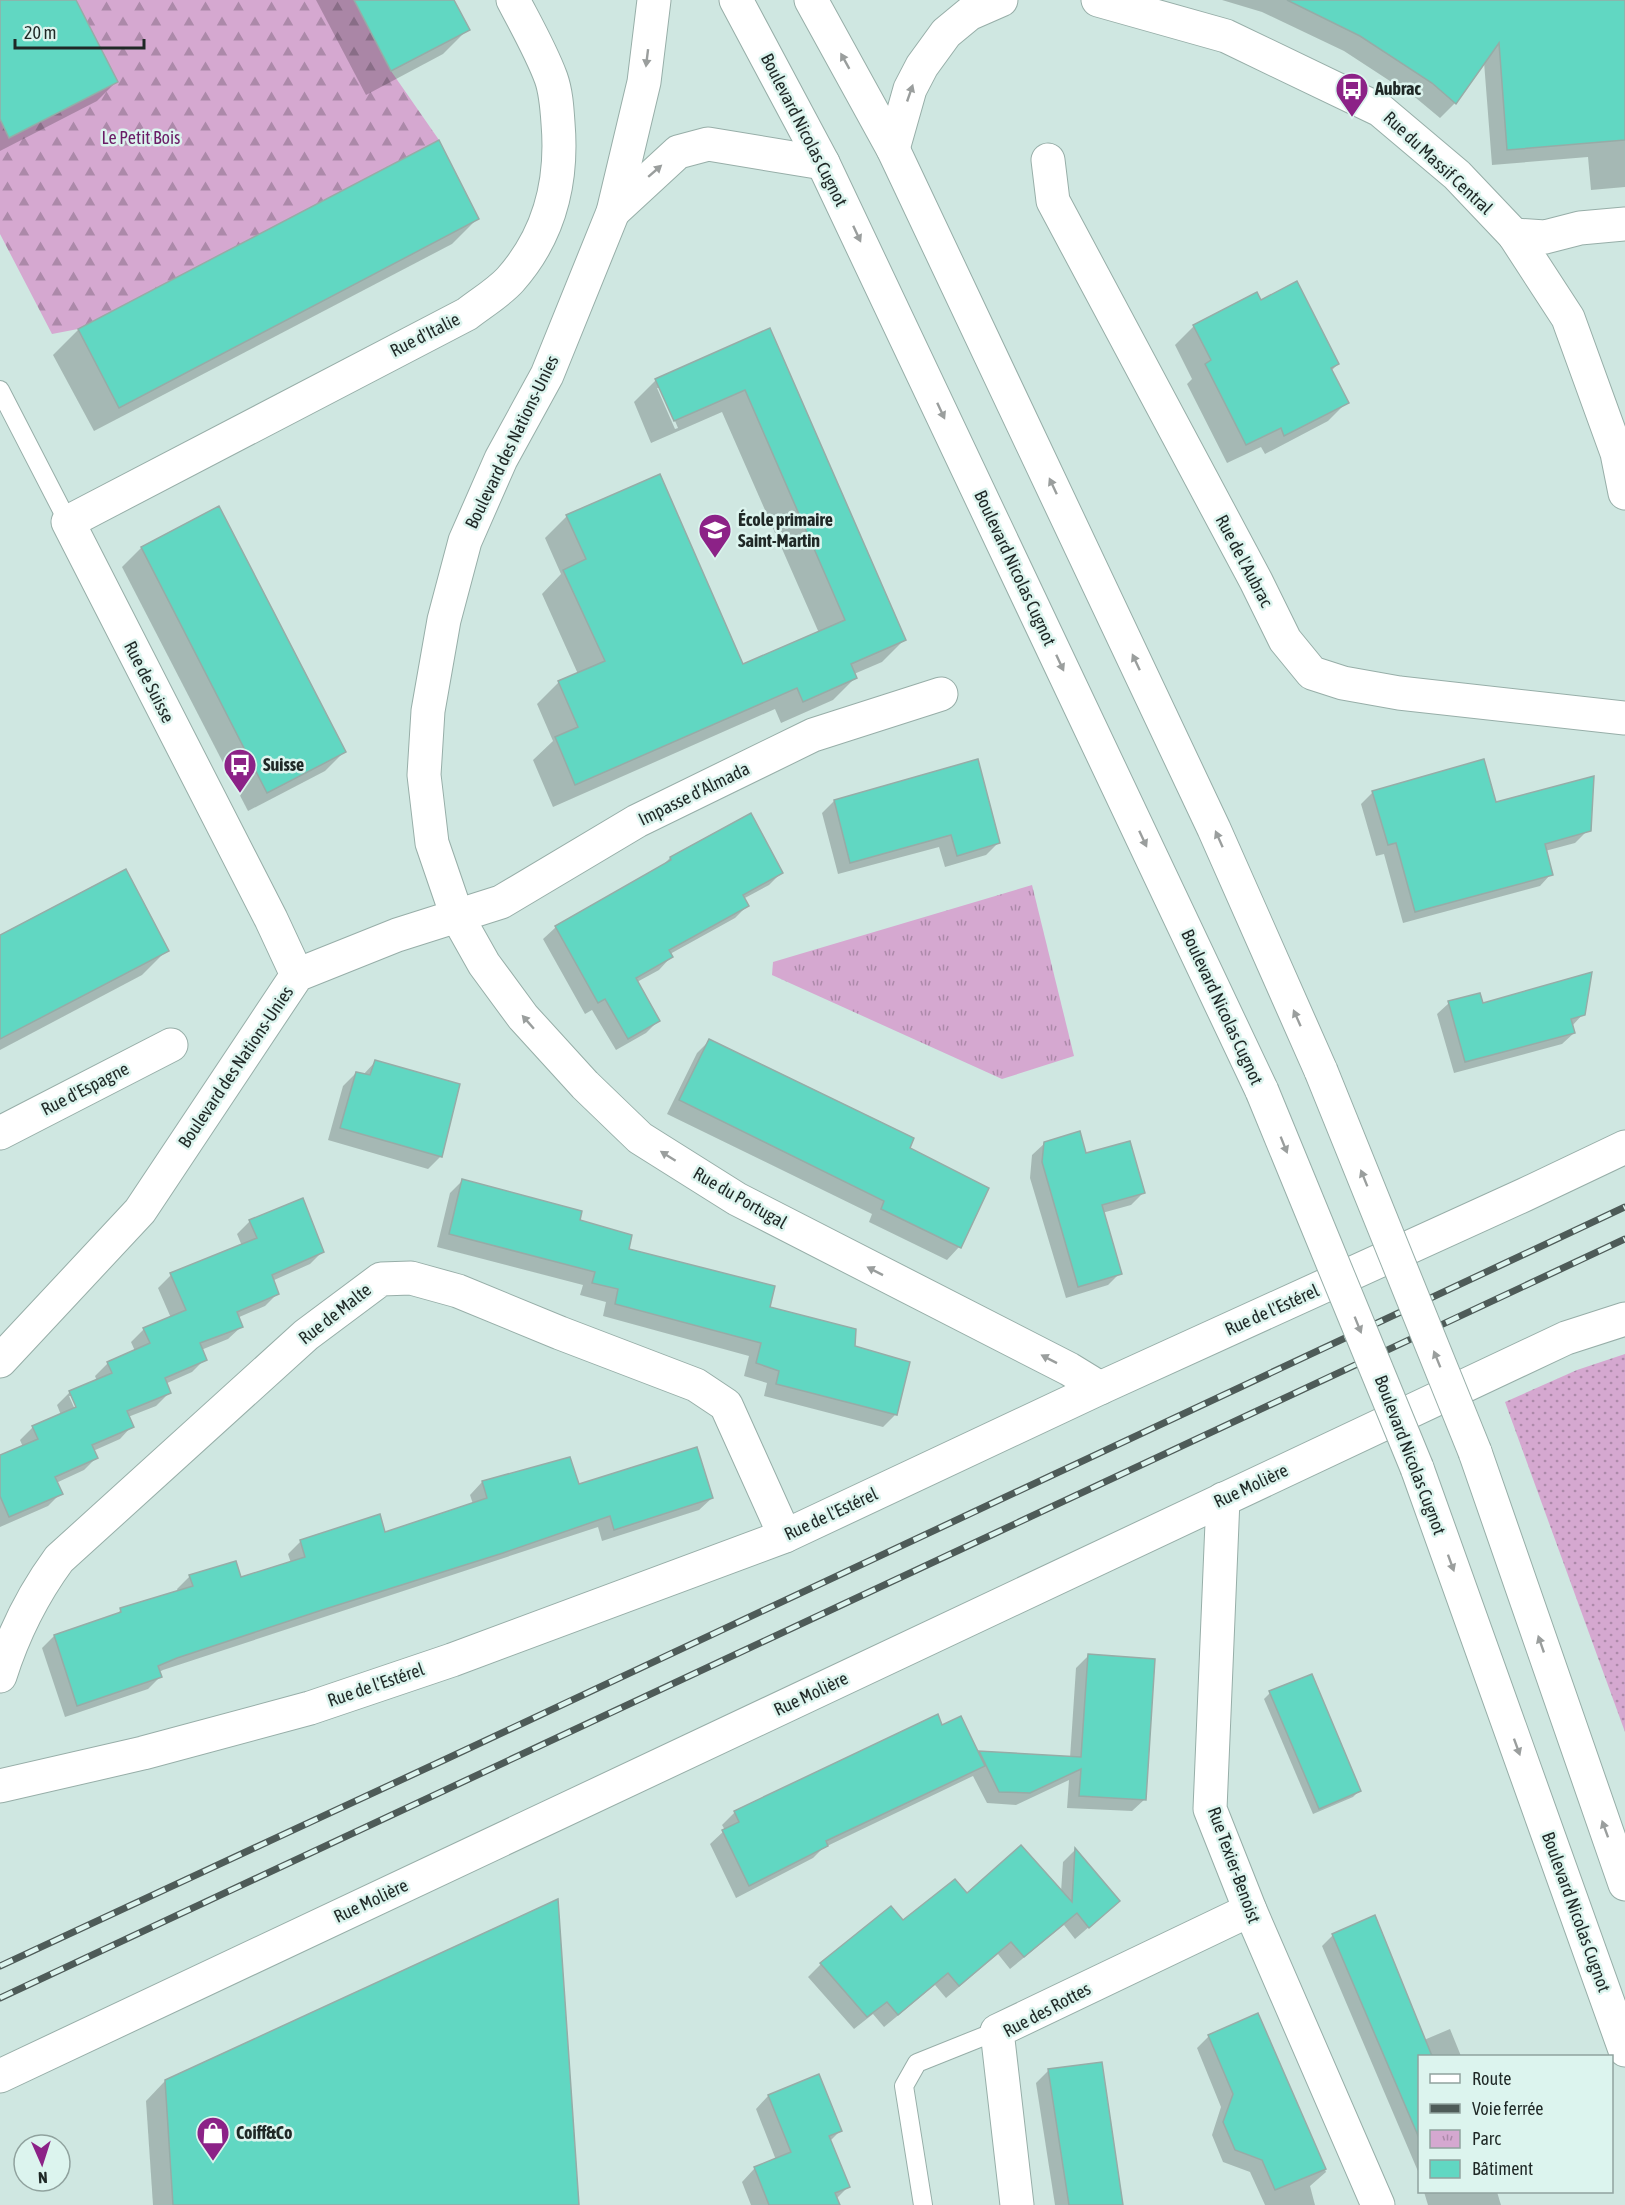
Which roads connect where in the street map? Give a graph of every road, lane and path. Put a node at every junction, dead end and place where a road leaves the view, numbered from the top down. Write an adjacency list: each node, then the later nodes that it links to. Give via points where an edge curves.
1 (513, 0): 17 (street, Rue d'Italie, via 552,79 560,166 543,230 509,281 467,314)
2 (654, 0): 11 (street, Boulevard des Nations-Unies, one-way to 11, via 644,82)
3 (735, 0): 10 (street, Boulevard Nicolas Cugnot)
4 (811, 0): 8 (street, one-way to 4)
5 (1000, 0): 8 (street, one-way to 5, via 910,89 922,66 946,33 969,14)
6 (1098, 0): 7 (street, Rue du Massif Central)
7 (1169, 10): 13 (street, Rue du Massif Central, via 1380,110 1457,175)
8 (893, 149): 32 (street, one-way to 8, bridge, via 1475,1452 1321,1071 1214,829)
9 (1048, 160): 19 (street, Rue de l'Aubrac, via 1053,201 1286,640 1312,674 1400,693)
10 (823, 163): 11 (street, Boulevard des Nations-Unies, one-way to 10, via 678,152 708,144); 35 (street, Boulevard Nicolas Cugnot, one-way to 35, bridge, via 1262,1091 1418,1468)
11 (613, 212): 20 (street, Boulevard des Nations-Unies, via 546,375 501,459 465,541 444,620 428,711 424,775 432,843)
12 (1625, 224): 13 (street, via 1580,228 1545,237)
13 (1514, 235): 15 (street, Rue du Massif Central, via 1568,318)
14 (0, 390): 17 (lane, Rue de Suisse)
15 (1621, 453): 16 (street, Rue du Massif Central)
16 (1625, 493)
17 (68, 522): 21 (street, Rue de Suisse)
18 (941, 694): 20 (street, Impasse d’Almada, via 813,735 637,822 501,902)
19 (1625, 718)
20 (457, 916): 21 (street, Boulevard des Nations-Unies); 27 (street, Rue du Portugal, one-way to 20, via 736,1199 640,1138 523,1017 484,964)
21 (297, 975): 26 (street, Boulevard des Nations-Unies, via 140,1211)
22 (171, 1045): 23 (street, Rue d'Espagne)
23 (0, 1133)
24 (1625, 1147): 27 (street, Rue de l'Estérel)
25 (1625, 1319): 28 (street, Rue Molière, via 1566,1338)
26 (0, 1361)
27 (1100, 1388): 29 (street, Rue de l'Estérel)
28 (1223, 1499): 33 (street, Rue Texier-Benoist, via 1210,1809); 36 (street, Rue Molière)
29 (785, 1536): 30 (street, Rue de Malte, via 726,1405 696,1385 458,1291 411,1278 381,1279 306,1335 59,1559 40,1584); 31 (street, Rue de l'Estérel, via 452,1660 310,1708)
30 (0, 1676)
31 (0, 1786)
32 (1625, 1884)
33 (1250, 1911): 34 (street, Rue des Rottes); 39 (street, Rue Texier-Benoist)
34 (997, 2031): 37 (lane, via 917,2063 904,2086); 38 (street, Rue des Rottes)
35 (1625, 2050)
36 (0, 2076)
37 (923, 2205)
38 (1017, 2205)
39 (1378, 2205)

